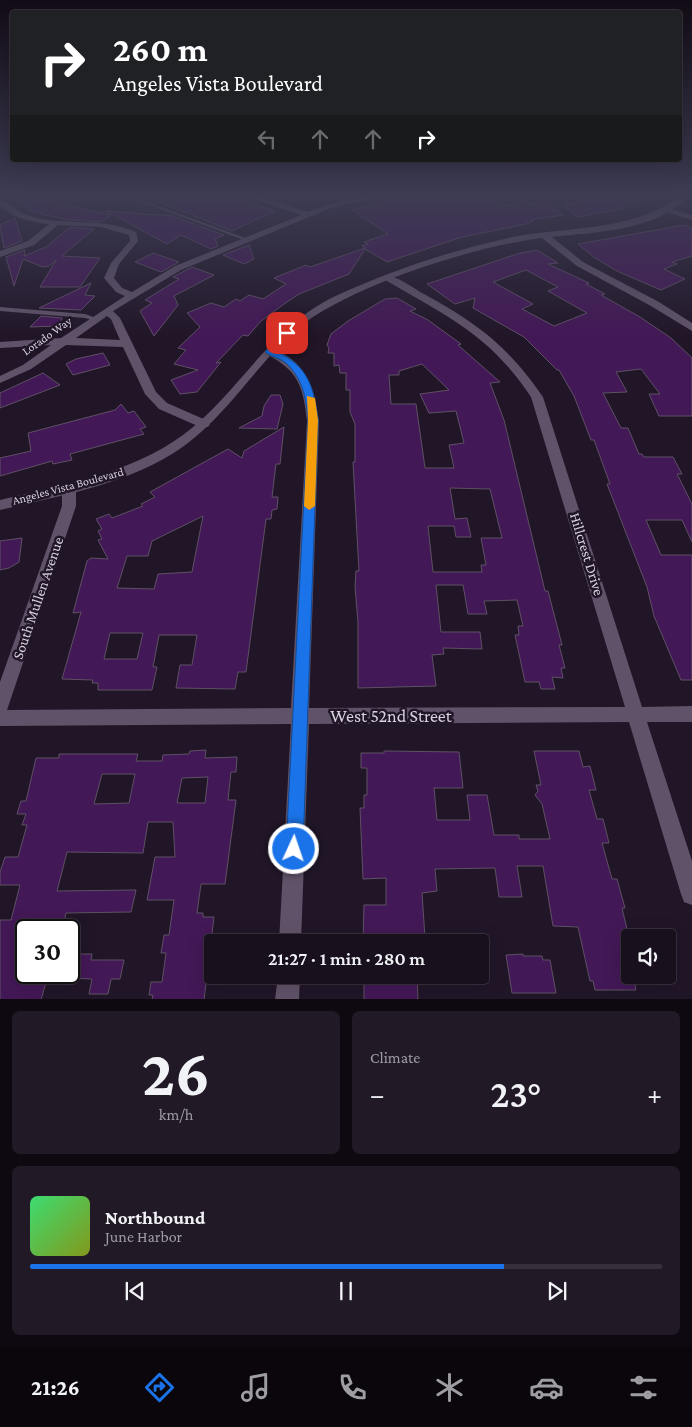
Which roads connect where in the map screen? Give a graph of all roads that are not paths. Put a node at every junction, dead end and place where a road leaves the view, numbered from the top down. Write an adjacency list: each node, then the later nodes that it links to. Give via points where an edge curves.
1 (29, 244): 6 (street)
2 (132, 244): 8 (street, via 109,270 109,278 119,290)
3 (235, 244): 8 (street, via 178,268)
4 (502, 244): 7 (street, Angeles Vista Boulevard)
5 (555, 244): 12 (street, via 580,264)
6 (0, 254)
7 (390, 279): 16 (street, Angeles Vista Boulevard, via 318,308 287,333); 22 (street, Hillcrest Drive, via 497,347 537,397)
8 (132, 295): 10 (street)
9 (0, 309): 11 (lane)
10 (107, 311): 11 (street, Lorado Way); 14 (street, via 115,318)
11 (96, 319): 13 (street, Lorado Way)
12 (692, 328)
13 (58, 344): 14 (street, via 82,340); 15 (street); 17 (street, Lorado Way)
14 (127, 344): 18 (street, via 151,394 163,406)
15 (0, 345)
16 (270, 352): 18 (street, Angeles Vista Boulevard); 24 (street, via 288,360 305,380 313,420)
17 (0, 380)
18 (204, 424): 19 (street, Angeles Vista Boulevard, via 165,452 140,465)
19 (69, 487): 20 (street, Angeles Vista Boulevard); 21 (street, South Mullen Avenue, via 69,506)
20 (0, 505)
21 (0, 707)
22 (637, 714): 23 (street, West 52nd Street); 24 (street, West 52nd Street); 26 (street, Hillcrest Drive)
23 (692, 714)
24 (301, 717): 25 (street, West 52nd Street); 27 (street)
25 (0, 718)
26 (692, 894)
27 (290, 934)
28 (288, 984): 29 (street)
29 (287, 999)

